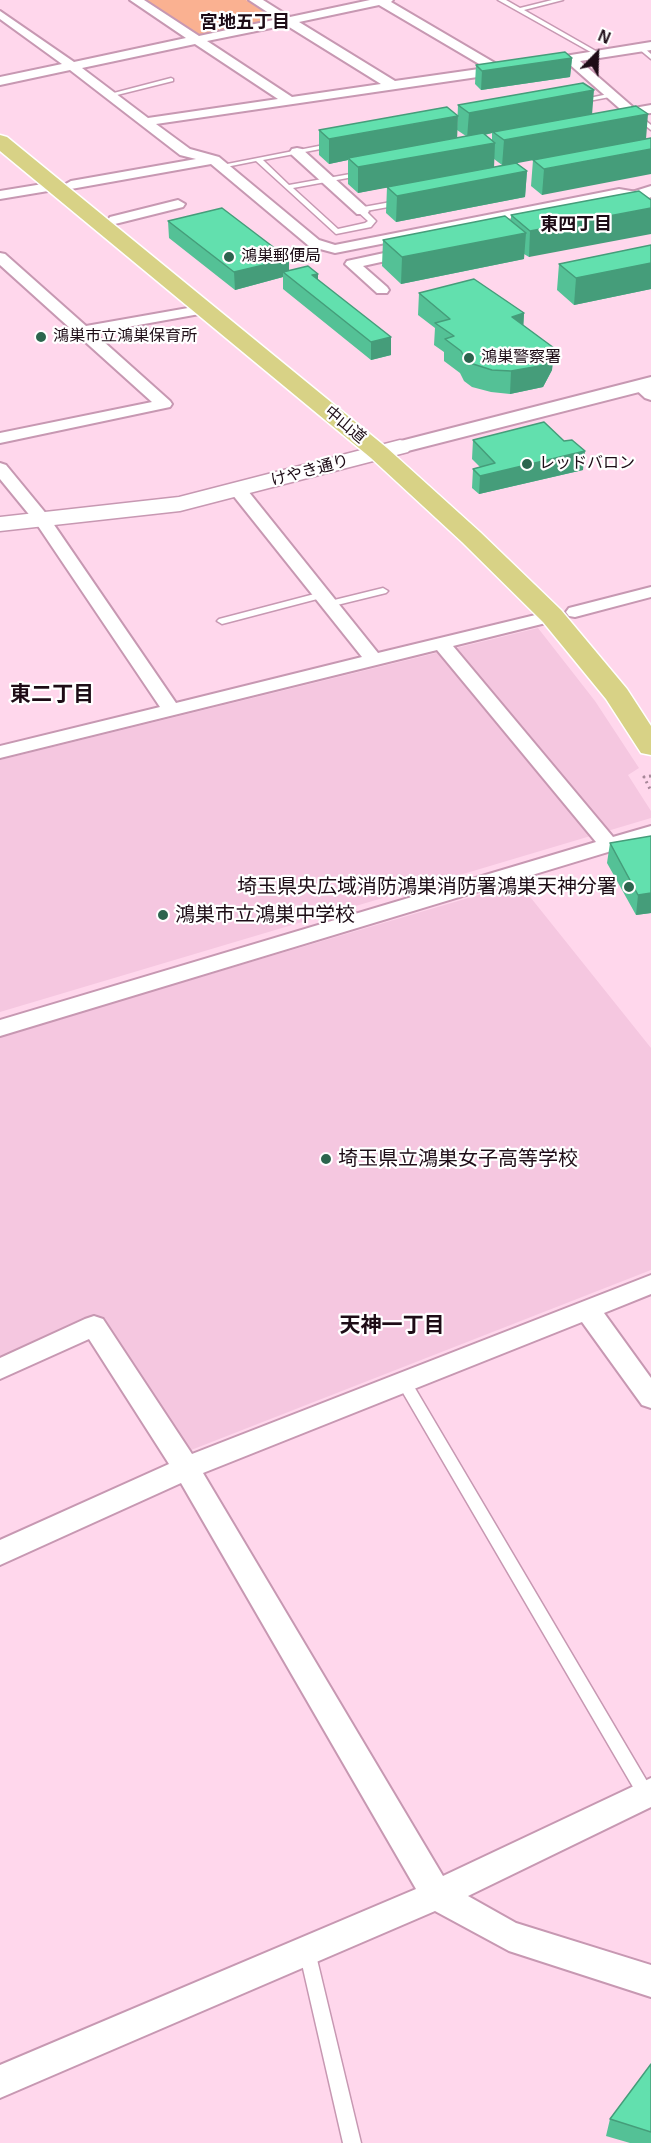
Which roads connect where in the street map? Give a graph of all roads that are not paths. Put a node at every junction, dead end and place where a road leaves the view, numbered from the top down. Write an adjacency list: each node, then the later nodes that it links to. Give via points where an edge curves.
1 (136, 0): 9 (street)
2 (255, 0): 8 (street)
3 (382, 0): 8 (street); 14 (street)
4 (501, 0): 6 (lane)
5 (560, 0): 6 (lane)
6 (518, 9): 11 (lane)
7 (0, 14): 13 (street)
8 (287, 21): 9 (street); 17 (street)
9 (196, 40): 13 (street); 20 (street)
10 (648, 50): 11 (street)
11 (598, 54): 12 (street)
12 (570, 58): 14 (street); 19 (street)
13 (72, 66): 16 (street); 18 (street)
14 (498, 70): 17 (street)
15 (171, 80): 18 (lane)
16 (0, 81)
17 (392, 86): 20 (street)
18 (110, 95): 24 (street)
19 (613, 95): 21 (lane); 23 (street)
20 (290, 100): 24 (street)
21 (565, 103)
22 (651, 109): 23 (street)
23 (632, 118): 25 (lane); 25 (lane)
24 (144, 122): 32 (street, via 185,152)
25 (643, 122): 27 (lane)
26 (0, 124): 35 (highway, 中山道)
27 (651, 128)
28 (0, 141): 35 (highway, 中山道)
29 (348, 142): 30 (lane)
30 (297, 152): 31 (lane); 34 (street)
31 (258, 159): 32 (lane); 36 (lane)
32 (218, 163): 35 (street); 44 (street, via 314,243 335,249)
33 (374, 172): 34 (lane)
34 (328, 180): 36 (lane); 42 (street)
35 (63, 186): 38 (street); 43 (highway, 中山道); 49 (highway, 中山道)
36 (288, 187): 42 (lane, via 336,232 368,225 372,221)
37 (645, 193): 41 (street, via 636,199); 44 (street, via 619,193)
38 (0, 195)
39 (411, 201): 42 (lane)
40 (178, 204): 43 (street)
41 (651, 210)
42 (362, 211)
43 (115, 220): 53 (highway, 中山道)
44 (474, 222): 45 (street)
45 (488, 234)
46 (423, 249): 48 (street, via 352,264)
47 (4, 265): 50 (street)
48 (382, 290)
49 (205, 309): 50 (street); 53 (highway, 中山道)
50 (82, 331): 52 (street, via 164,404)
51 (647, 388): 53 (street, けやき通り)
52 (0, 438)
53 (390, 450): 55 (main road, けやき通り); 61 (highway, 中山道, via 471,537)
54 (0, 468): 56 (street)
55 (238, 490): 56 (main road, けやき通り, via 180,504); 60 (street)
56 (42, 520): 57 (main road, けやき通り); 65 (street)
57 (0, 524)
58 (382, 591): 60 (lane)
59 (651, 592): 61 (street)
60 (325, 599): 62 (lane); 64 (street)
61 (564, 614): 63 (street); 66 (highway, 中山道, via 626,672); 67 (highway, 中山道)
62 (222, 621)
63 (441, 643): 64 (street); 70 (street)
64 (374, 660): 65 (street)
65 (171, 710): 68 (street)
66 (651, 710)
67 (651, 747)
68 (0, 752)
69 (651, 832): 70 (street)
70 (608, 844): 71 (street)
71 (0, 1028)
72 (651, 1284): 73 (street)
73 (587, 1309): 75 (street); 76 (street)
74 (0, 1369): 77 (street, via 94,1326)
75 (404, 1382): 77 (street); 79 (lane)
76 (651, 1398)
77 (186, 1468): 78 (street); 80 (street)
78 (0, 1553)
79 (649, 1793): 80 (street)
80 (437, 1895): 81 (street); 82 (street, via 508,1936)
81 (307, 1951): 83 (street); 84 (lane)
82 (651, 1981)
83 (0, 2082)
84 (352, 2143)

